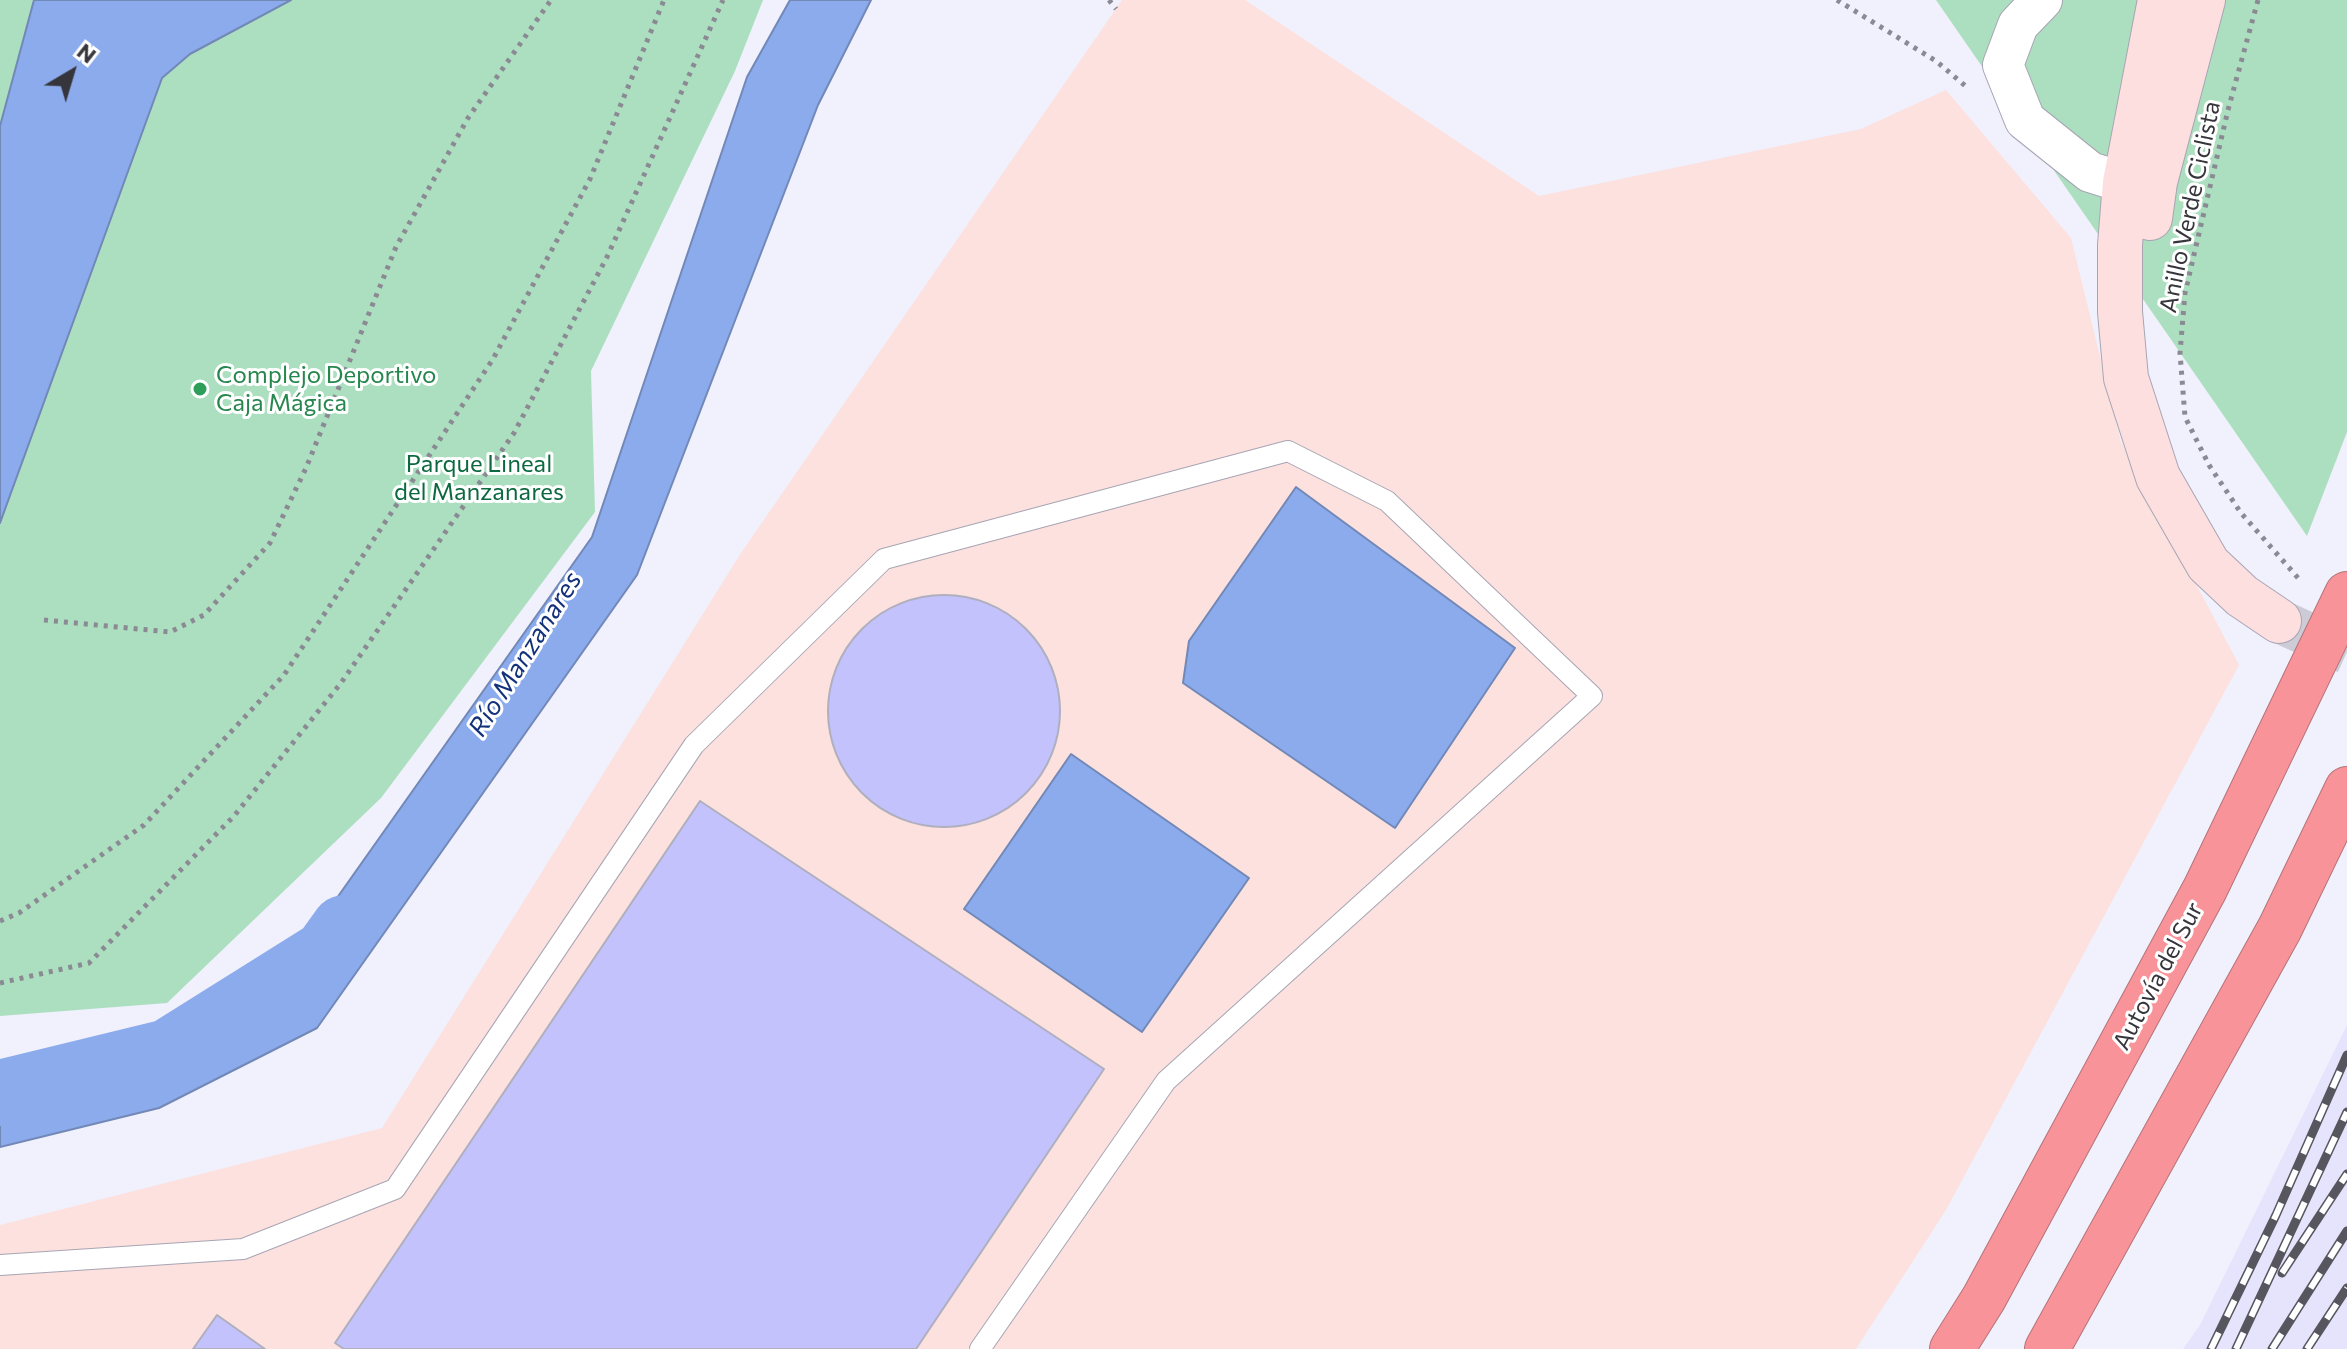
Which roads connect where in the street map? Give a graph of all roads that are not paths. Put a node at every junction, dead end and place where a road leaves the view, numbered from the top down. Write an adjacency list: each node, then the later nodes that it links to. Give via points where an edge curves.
1 (2042, 0): 4 (street, via 2018,25 2003,65 2025,120 2090,172)
2 (2160, 0): 4 (main road)
3 (2203, 0): 4 (main road)
4 (2140, 182): 4 (main road, via 2120,258 2126,378 2158,477 2208,564 2279,621 2222,553 2174,470 2144,380 2146,250)
5 (2347, 594): 9 (highway, Autovía del Sur, via 2205,889)
6 (2347, 789): 10 (highway, via 2280,928)
7 (0, 1265): 8 (lane, via 243,1249 395,1189 694,745 884,559 1288,451 1387,501 1592,696 1166,1081)
8 (980, 1349)
9 (1952, 1349)
10 (2047, 1349)

